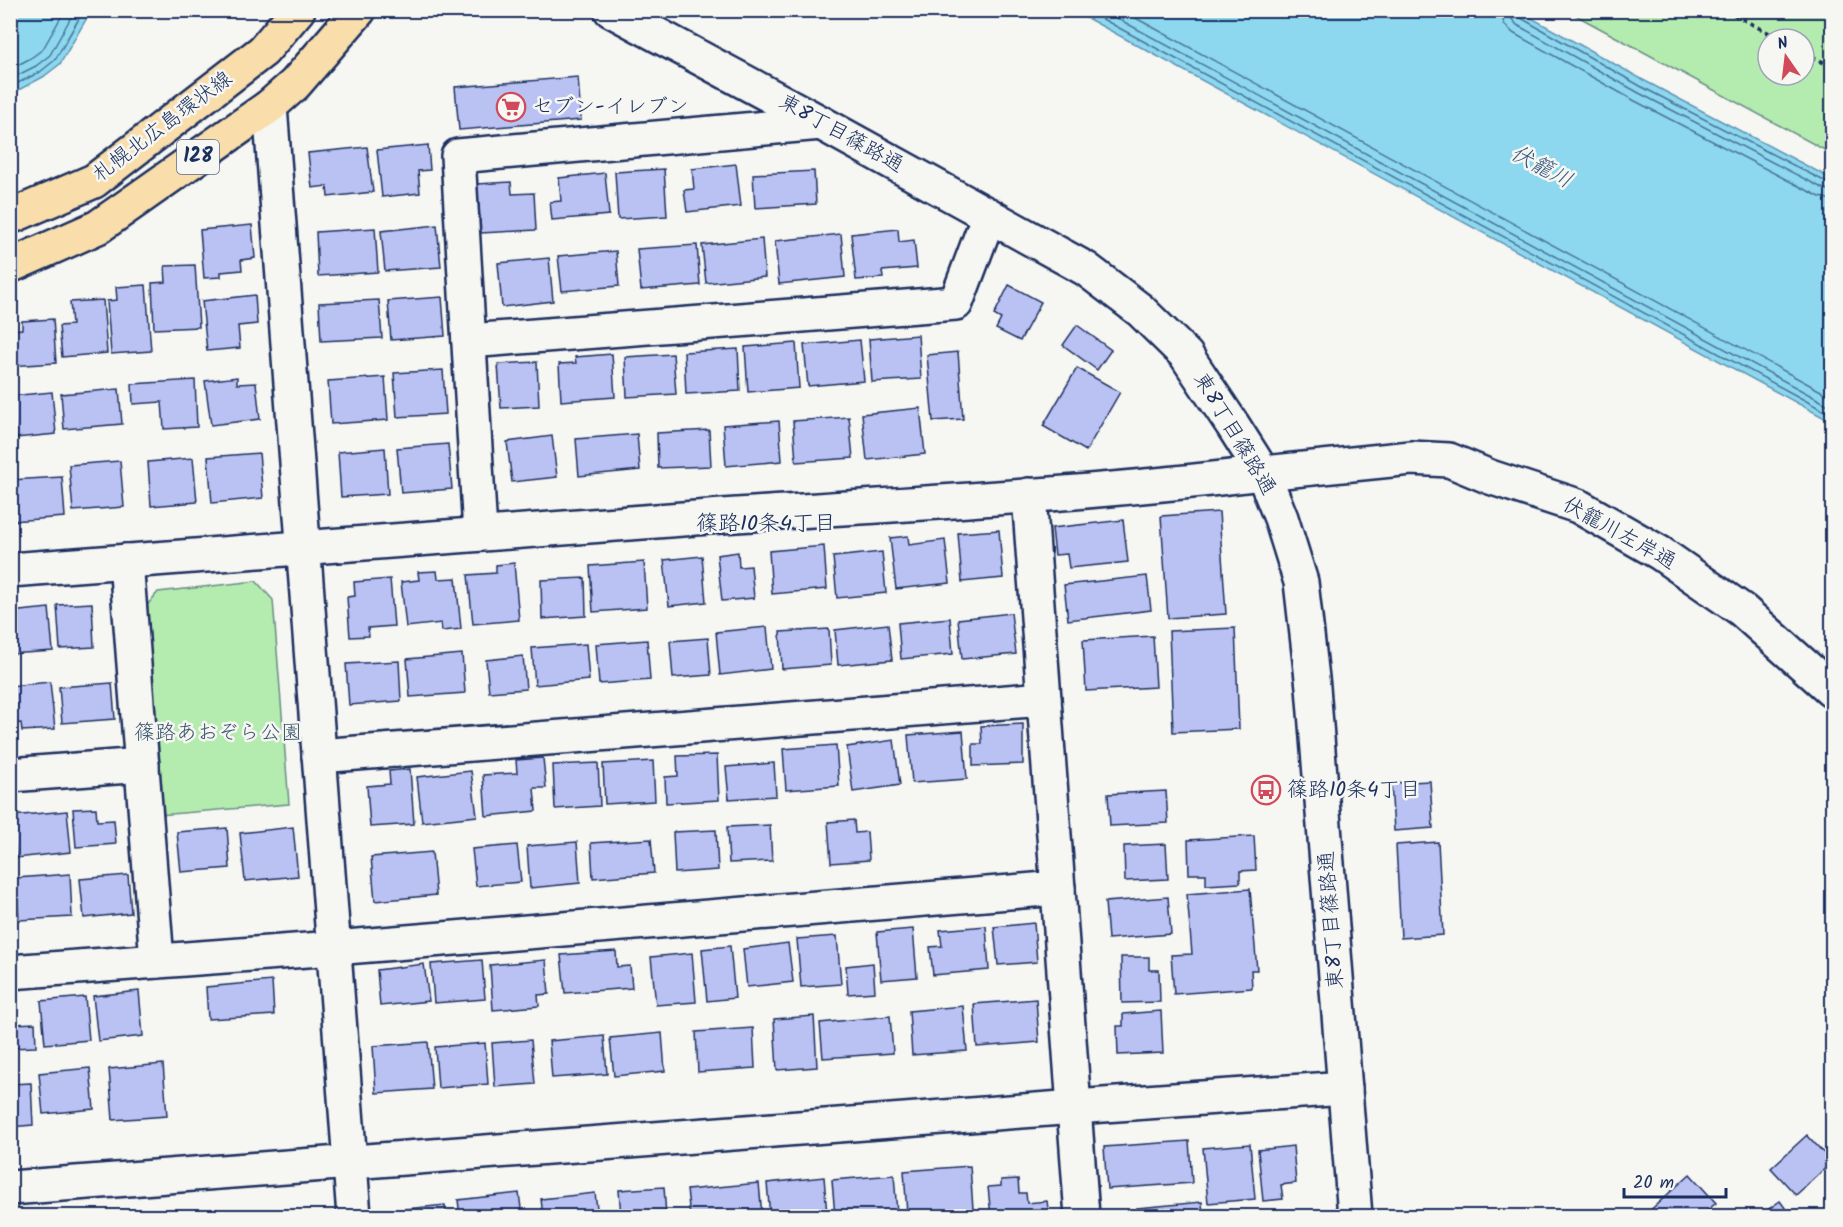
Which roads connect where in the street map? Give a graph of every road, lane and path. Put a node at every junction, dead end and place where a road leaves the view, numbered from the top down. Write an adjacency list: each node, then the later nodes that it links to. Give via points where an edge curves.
1 (298, 10): 11 (main road, 札幌北広島環状線 / 128, via 263,51 94,181)
2 (359, 10): 8 (main road, 札幌北広島環状線 / 128, via 295,84)
3 (611, 10): 9 (street, 東8丁目篠路通)
4 (1726, 10): 5 (path)
5 (1758, 27)
6 (1816, 58): 7 (path)
7 (1833, 67)
8 (270, 106): 12 (main road, 札幌北広島環状線 / 128, via 98,227); 17 (street)
9 (821, 123): 10 (street, 東8丁目篠路通); 13 (street, via 458,156)
10 (989, 215): 13 (street, via 956,303); 14 (street, 東8丁目篠路通, via 1086,269 1140,310 1185,355)
11 (10, 218)
12 (10, 266)
13 (469, 341): 16 (street)
14 (1263, 473): 15 (street, 伏籠川左岸通); 20 (street, 伏籠川左岸通, via 1411,458 1449,460 1578,506 1660,553 1742,610); 29 (street, 東8丁目篠路通, via 1301,582)
15 (1029, 495): 16 (street, 伏籠川左岸通); 21 (street)
16 (480, 533): 17 (street, 伏籠川左岸通)
17 (303, 548): 18 (street, 伏籠川左岸通); 22 (street)
18 (126, 561): 19 (street, 伏籠川左岸通); 23 (street)
19 (10, 570)
20 (1833, 690)
21 (1044, 699): 22 (street); 25 (street)
22 (319, 756): 26 (street)
23 (142, 765): 24 (street); 27 (street)
24 (10, 775)
25 (1058, 888): 26 (street); 30 (street)
26 (334, 948): 27 (street); 31 (street)
27 (157, 962): 28 (street)
28 (10, 972)
29 (1345, 1088): 30 (street); 35 (street, 東8丁目篠路通)
30 (1075, 1107): 31 (street); 34 (street)
31 (350, 1161): 32 (street); 33 (street)
32 (10, 1188)
33 (354, 1216)
34 (1082, 1216)
35 (1355, 1216)

